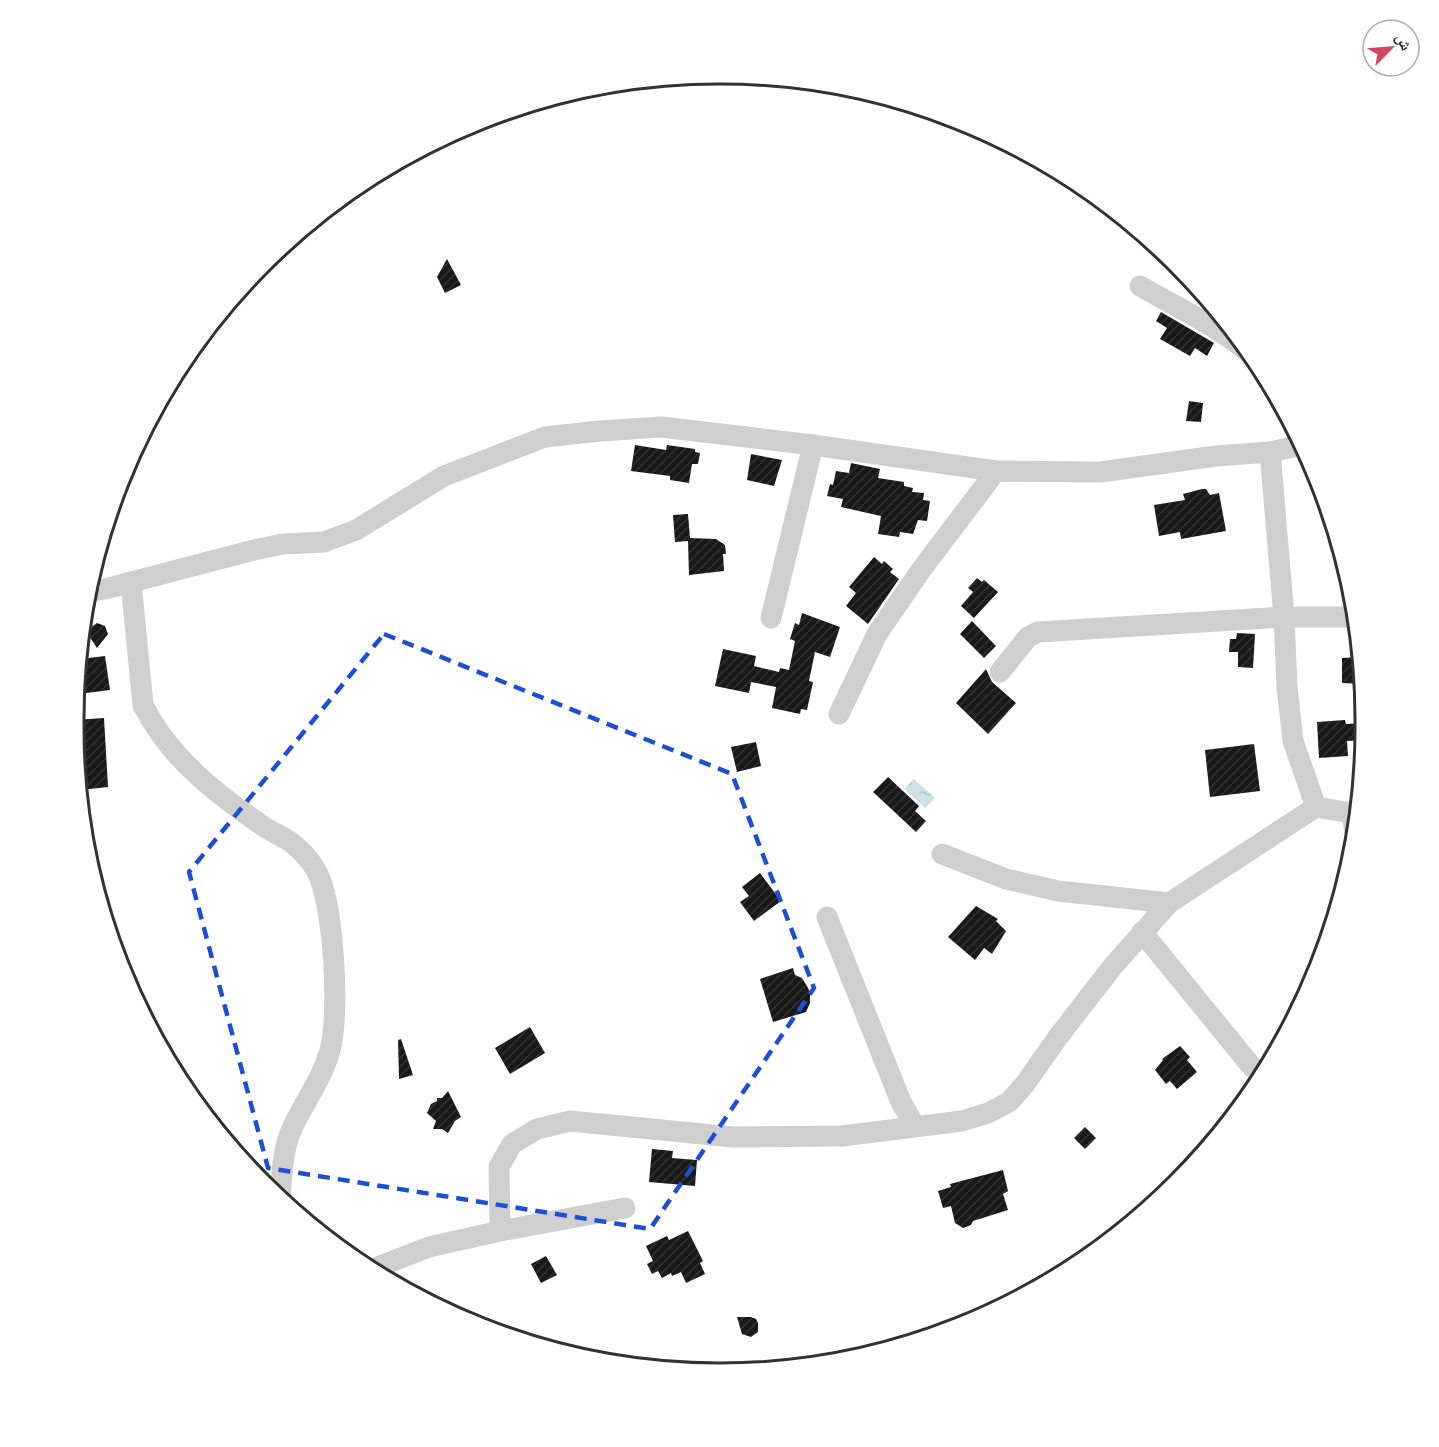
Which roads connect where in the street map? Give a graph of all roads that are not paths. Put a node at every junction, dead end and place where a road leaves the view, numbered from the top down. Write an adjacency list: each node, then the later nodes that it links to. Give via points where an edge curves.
1 (1140, 286): 2 (street)
2 (1227, 337)
3 (813, 445): 6 (street); 7 (street, via 662,427 545,437 444,476 356,530 324,542 254,550); 11 (street)
4 (1294, 448): 5 (street)
5 (1270, 452): 6 (street, via 1100,472); 9 (street)
6 (996, 471): 13 (street, via 877,634)
7 (131, 582): 8 (street); 22 (street, via 143,705 152,723 172,751 221,796 306,856 317,871 326,899 336,1015 325,1069 291,1132)
8 (97, 590)
9 (1284, 617): 10 (street); 12 (street, via 1038,632 1028,637); 14 (street, via 1293,741)
10 (1347, 617)
11 (771, 618)
12 (1000, 672)
13 (839, 714)
14 (1316, 807): 15 (street); 17 (street)
15 (1349, 818)
16 (942, 854): 17 (street, via 1006,879 1058,891)
17 (1169, 903): 19 (street)
18 (827, 917): 21 (street, via 900,1102)
19 (1143, 932): 20 (street); 21 (street, via 1009,1102 962,1121)
20 (1255, 1069)
21 (915, 1126): 24 (street, via 842,1136 733,1137 570,1122 537,1129 512,1144 499,1167)
22 (281, 1187)
23 (625, 1208): 24 (street)
24 (500, 1231): 25 (street, via 429,1247)
25 (382, 1265)

